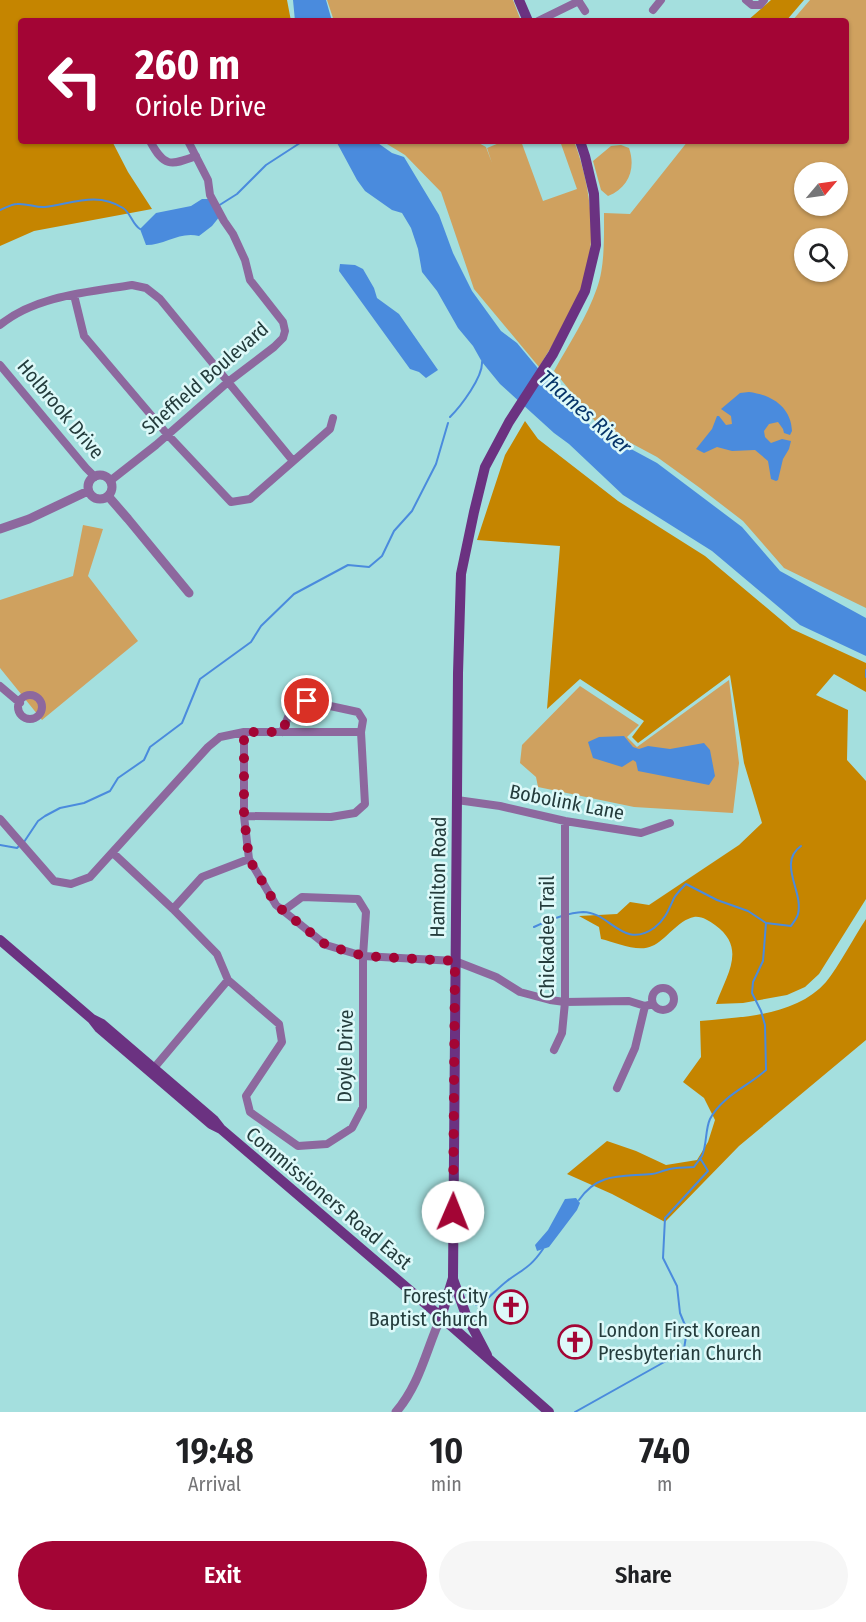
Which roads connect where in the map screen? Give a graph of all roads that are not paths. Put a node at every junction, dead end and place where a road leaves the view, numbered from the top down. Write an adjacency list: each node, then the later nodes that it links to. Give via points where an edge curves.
1 (519, 0): 8 (main road)
2 (662, 0): 6 (street)
3 (746, 0): 4 (street, via 752,5 760,5)
4 (764, 0)
5 (578, 1): 7 (street); 9 (street)
6 (653, 10)
7 (585, 11)
8 (527, 18)
9 (544, 18)
10 (152, 144): 13 (street, via 166,163 175,165)
11 (190, 144): 13 (street, Sheffield Boulevard)
12 (581, 144): 32 (main road, Hamilton Road, via 594,194 596,245 585,291 486,467 461,574)
13 (196, 156): 17 (street, Sheffield Boulevard, via 250,280 283,322 285,331 283,339)
14 (74, 295): 15 (street, via 41,303); 17 (street, via 132,285 146,288 160,299); 19 (street, via 84,336)
15 (0, 325)
16 (0, 365): 21 (street, Holbrook Drive)
17 (228, 382): 19 (street, Sheffield Boulevard); 20 (street)
18 (333, 418): 20 (street, via 330,429)
19 (167, 434): 20 (street, via 231,502 250,499); 22 (street, Sheffield Boulevard)
20 (293, 461)
21 (95, 477): 22 (street, via 105,476); 23 (street, via 88,484)
22 (110, 481): 24 (street)
23 (88, 491): 24 (street, via 95,498); 25 (street)
24 (108, 496): 26 (street)
25 (0, 529)
26 (189, 593)
27 (0, 686): 28 (street)
28 (20, 703)
29 (244, 732): 30 (street); 33 (street); 37 (street, via 220,736 208,747)
30 (282, 732): 31 (street); 31 (street, via 293,705 307,701 358,712 363,720)
31 (361, 732): 33 (street, via 365,804 355,813 330,817)
32 (457, 800): 35 (street, Bobolink Lane); 43 (main road, Hamilton Road)
33 (244, 816): 38 (street)
34 (0, 819): 37 (street, via 54,881 71,884 90,876)
35 (565, 821): 36 (street, Bobolink Lane, via 641,833); 45 (street, Chickadee Trail)
36 (670, 823)
37 (113, 853): 39 (street, Doyle Drive)
38 (249, 859): 39 (street, via 201,877); 40 (street)
39 (173, 909): 44 (street, Doyle Drive, via 217,954)
40 (283, 911): 42 (street, via 326,945); 42 (street, Doyle Drive, via 302,897 358,899 366,912)
41 (0, 940): 46 (main road, Commissioners Road East)
42 (363, 956): 43 (street); 44 (street, Doyle Drive, via 363,1107 352,1128 327,1144 298,1146 250,1112 246,1096 282,1041 279,1024)
43 (455, 961): 45 (street, via 496,977 520,992); 51 (main road, Hamilton Road)
44 (228, 980): 48 (street)
45 (565, 1002): 47 (street, Chickadee Trail, via 562,1033); 49 (street, via 630,1001 649,1005)
46 (92, 1019): 48 (main road, Commissioners Road East); 50 (main road, Commissioners Road East)
47 (554, 1050)
48 (154, 1068): 50 (main road, Commissioners Road East)
49 (617, 1088)
50 (221, 1129): 52 (main road, Commissioners Road East)
51 (453, 1278): 52 (main road, Hamilton Road); 53 (main road, via 466,1315)
52 (441, 1317): 53 (main road); 54 (street, via 420,1374)
53 (490, 1360): 55 (main road)
54 (396, 1412)
55 (549, 1412)

